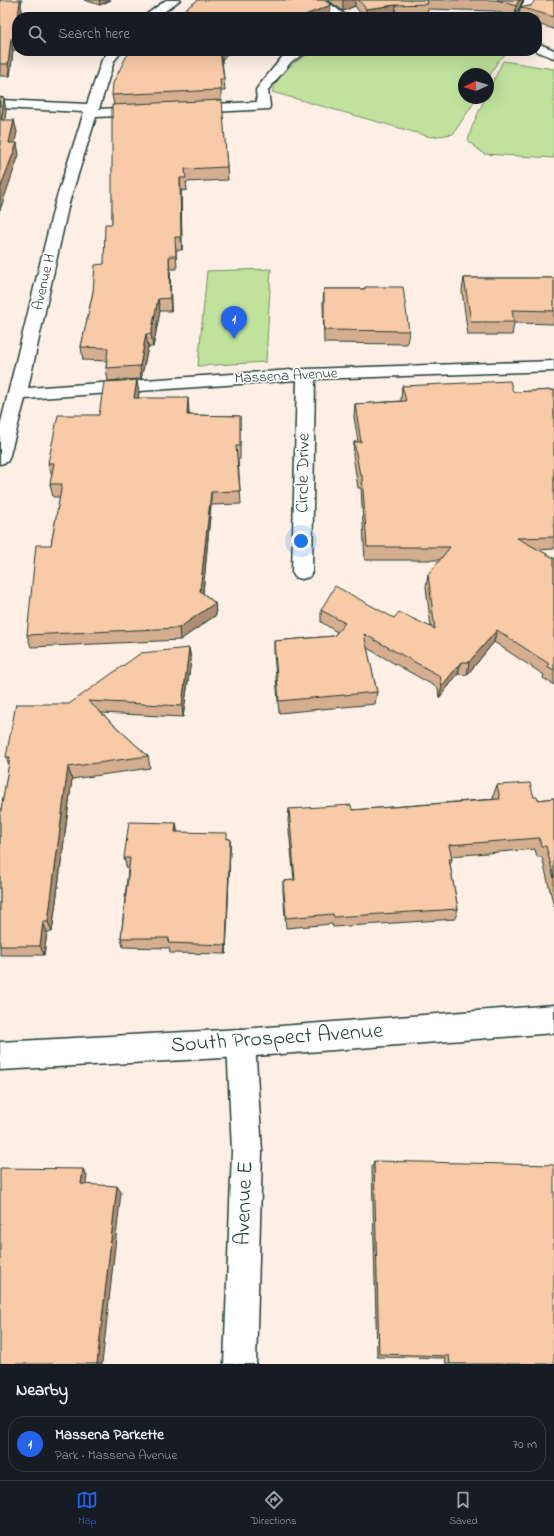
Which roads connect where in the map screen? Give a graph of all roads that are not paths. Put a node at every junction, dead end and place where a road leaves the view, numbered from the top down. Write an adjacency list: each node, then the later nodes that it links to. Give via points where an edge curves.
1 (174, 0): 4 (street)
2 (317, 0): 5 (street)
3 (532, 0): 6 (street)
4 (156, 12)
5 (335, 12)
6 (525, 12)
7 (542, 49): 8 (street)
8 (554, 54)
9 (112, 56): 13 (street, Avenue H)
10 (293, 56): 12 (street, via 287,59 262,90 264,106)
11 (0, 104): 13 (street)
12 (181, 110)
13 (91, 111): 14 (street); 17 (street, Avenue H, via 62,203)
14 (158, 111)
15 (554, 366): 16 (street, Massena Avenue)
16 (306, 374): 17 (street, Massena Avenue); 19 (street, Circle Drive)
17 (18, 394): 18 (street, Avenue H)
18 (0, 458)
19 (302, 572)
20 (554, 1019): 21 (street, South Prospect Avenue)
21 (241, 1043): 22 (street, South Prospect Avenue); 23 (street, Avenue E, via 247,1151)
22 (0, 1056)
23 (240, 1364)

